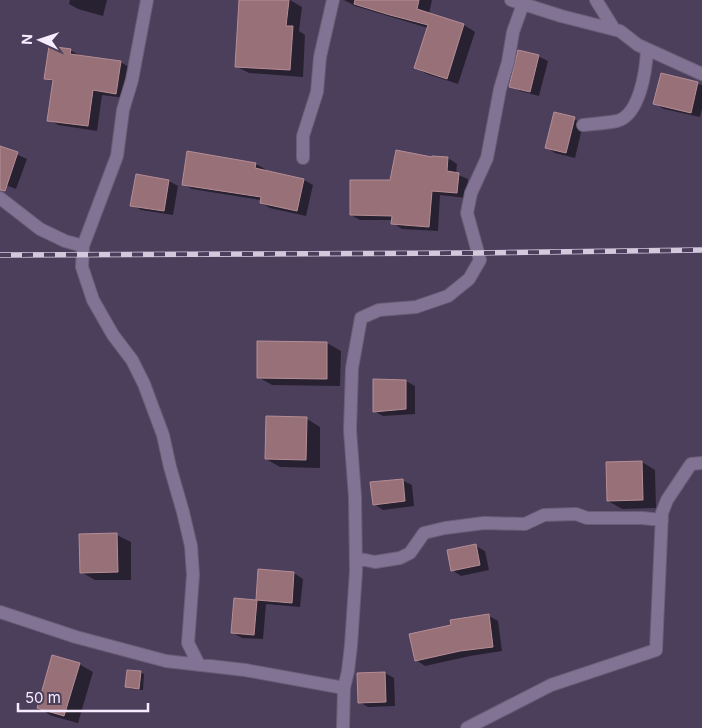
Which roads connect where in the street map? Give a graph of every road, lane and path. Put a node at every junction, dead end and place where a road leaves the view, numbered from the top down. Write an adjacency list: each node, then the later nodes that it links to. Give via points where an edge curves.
1 (147, 0): 11 (street, via 123,110 117,156)
2 (332, 0): 9 (street, via 320,57 317,92 303,136)
3 (596, 0): 5 (street)
4 (526, 3): 5 (street); 14 (street, via 513,32 487,158 471,192 467,213 480,260 469,279 448,296 416,307 378,310 361,318 352,368 350,430)
5 (614, 29): 6 (street)
6 (647, 50): 7 (street); 8 (street, via 639,95 632,110 619,120)
7 (702, 74)
8 (583, 125)
9 (303, 158)
10 (0, 198): 11 (street, via 40,229)
11 (83, 246): 16 (street, via 82,267 93,300 132,360 163,435 191,546 193,575 188,643)
12 (702, 463): 13 (street, via 691,464 667,500)
13 (662, 520): 14 (street, via 544,515 525,524 484,523 424,533 410,553 400,558 375,562); 20 (street, via 656,650 551,685)
14 (356, 558): 17 (street, via 352,645)
15 (0, 612): 16 (street, via 139,654)
16 (199, 665): 17 (street)
17 (344, 688): 18 (street)
18 (343, 723): 19 (street)
19 (334, 728)
20 (467, 728)

